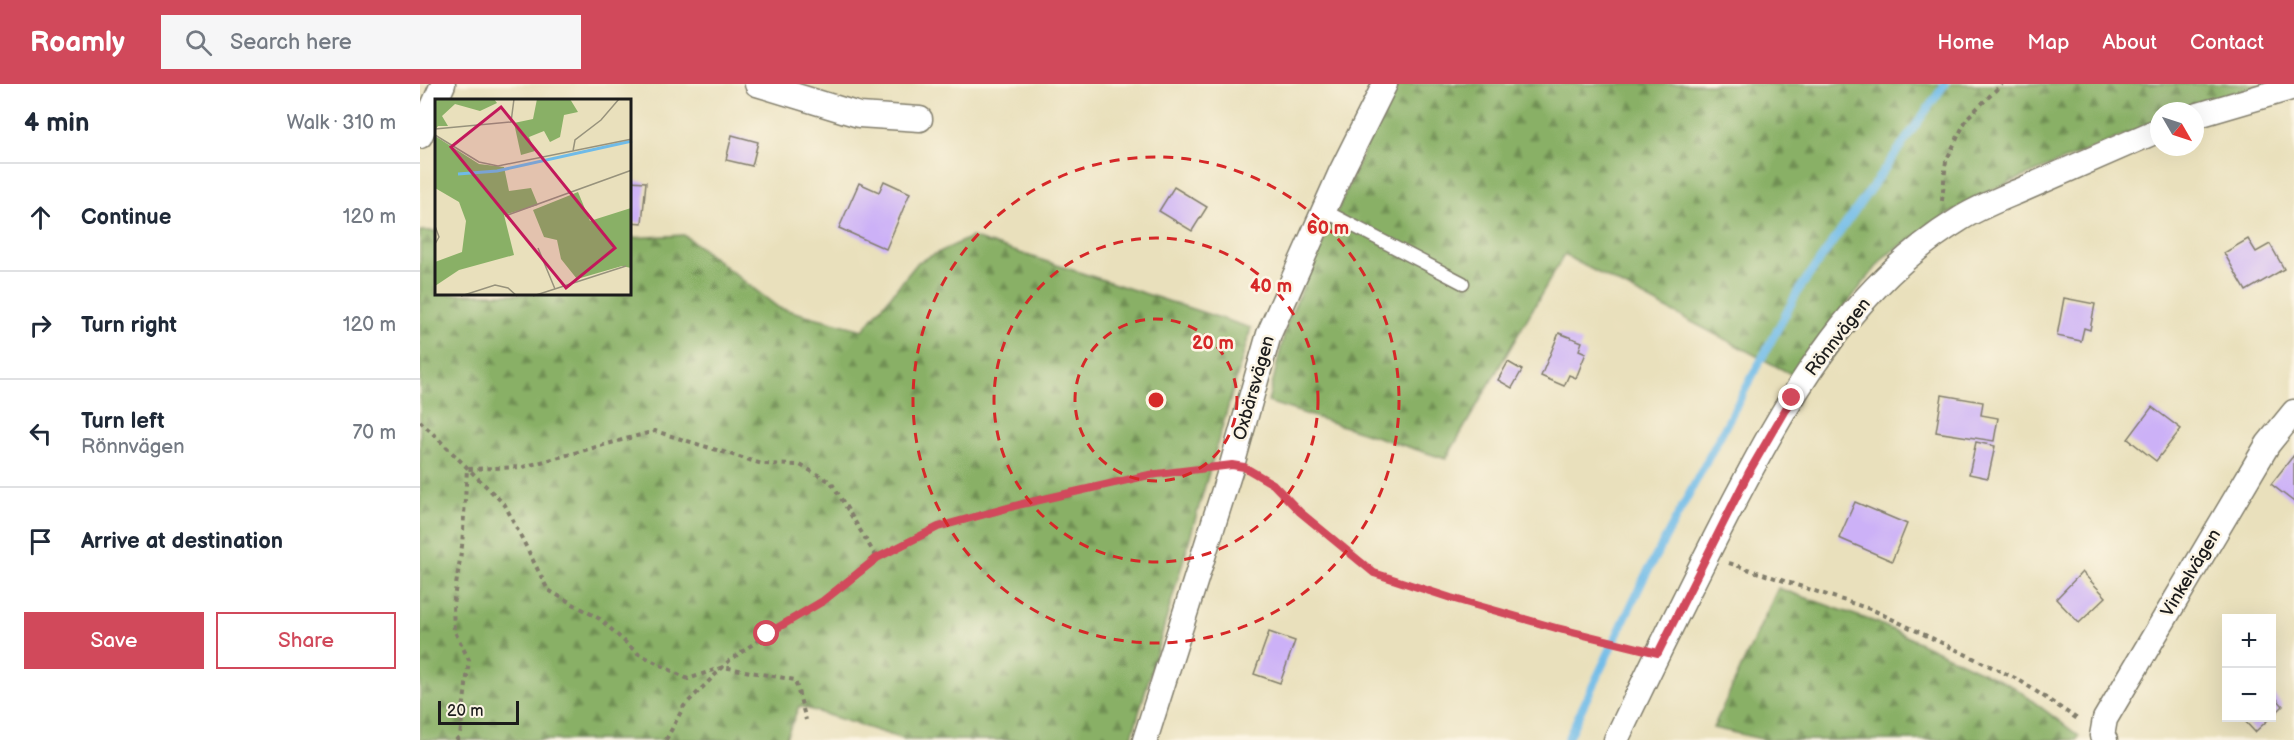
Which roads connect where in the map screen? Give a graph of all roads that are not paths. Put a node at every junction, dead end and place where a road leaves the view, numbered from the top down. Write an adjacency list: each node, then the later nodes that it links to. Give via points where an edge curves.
1 (443, 84): 5 (street)
2 (757, 84): 8 (street, via 859,115)
3 (1385, 84): 11 (street, Oxbärsvägen)
4 (2294, 87): 7 (street)
5 (436, 99)
6 (435, 102): 10 (street)
7 (2204, 114)
8 (920, 119)
9 (2150, 134): 16 (street, Rönnvägen, via 1958,220 1910,255 1876,287 1819,357 1754,463)
10 (420, 136)
11 (1323, 210): 12 (lane); 15 (street, Oxbärsvägen, via 1269,334)
12 (1463, 283)
13 (2294, 412): 14 (street, Vinkelvägen, via 2268,444 2193,567 2105,718)
14 (2104, 738)
15 (1145, 740)
16 (1616, 740)

